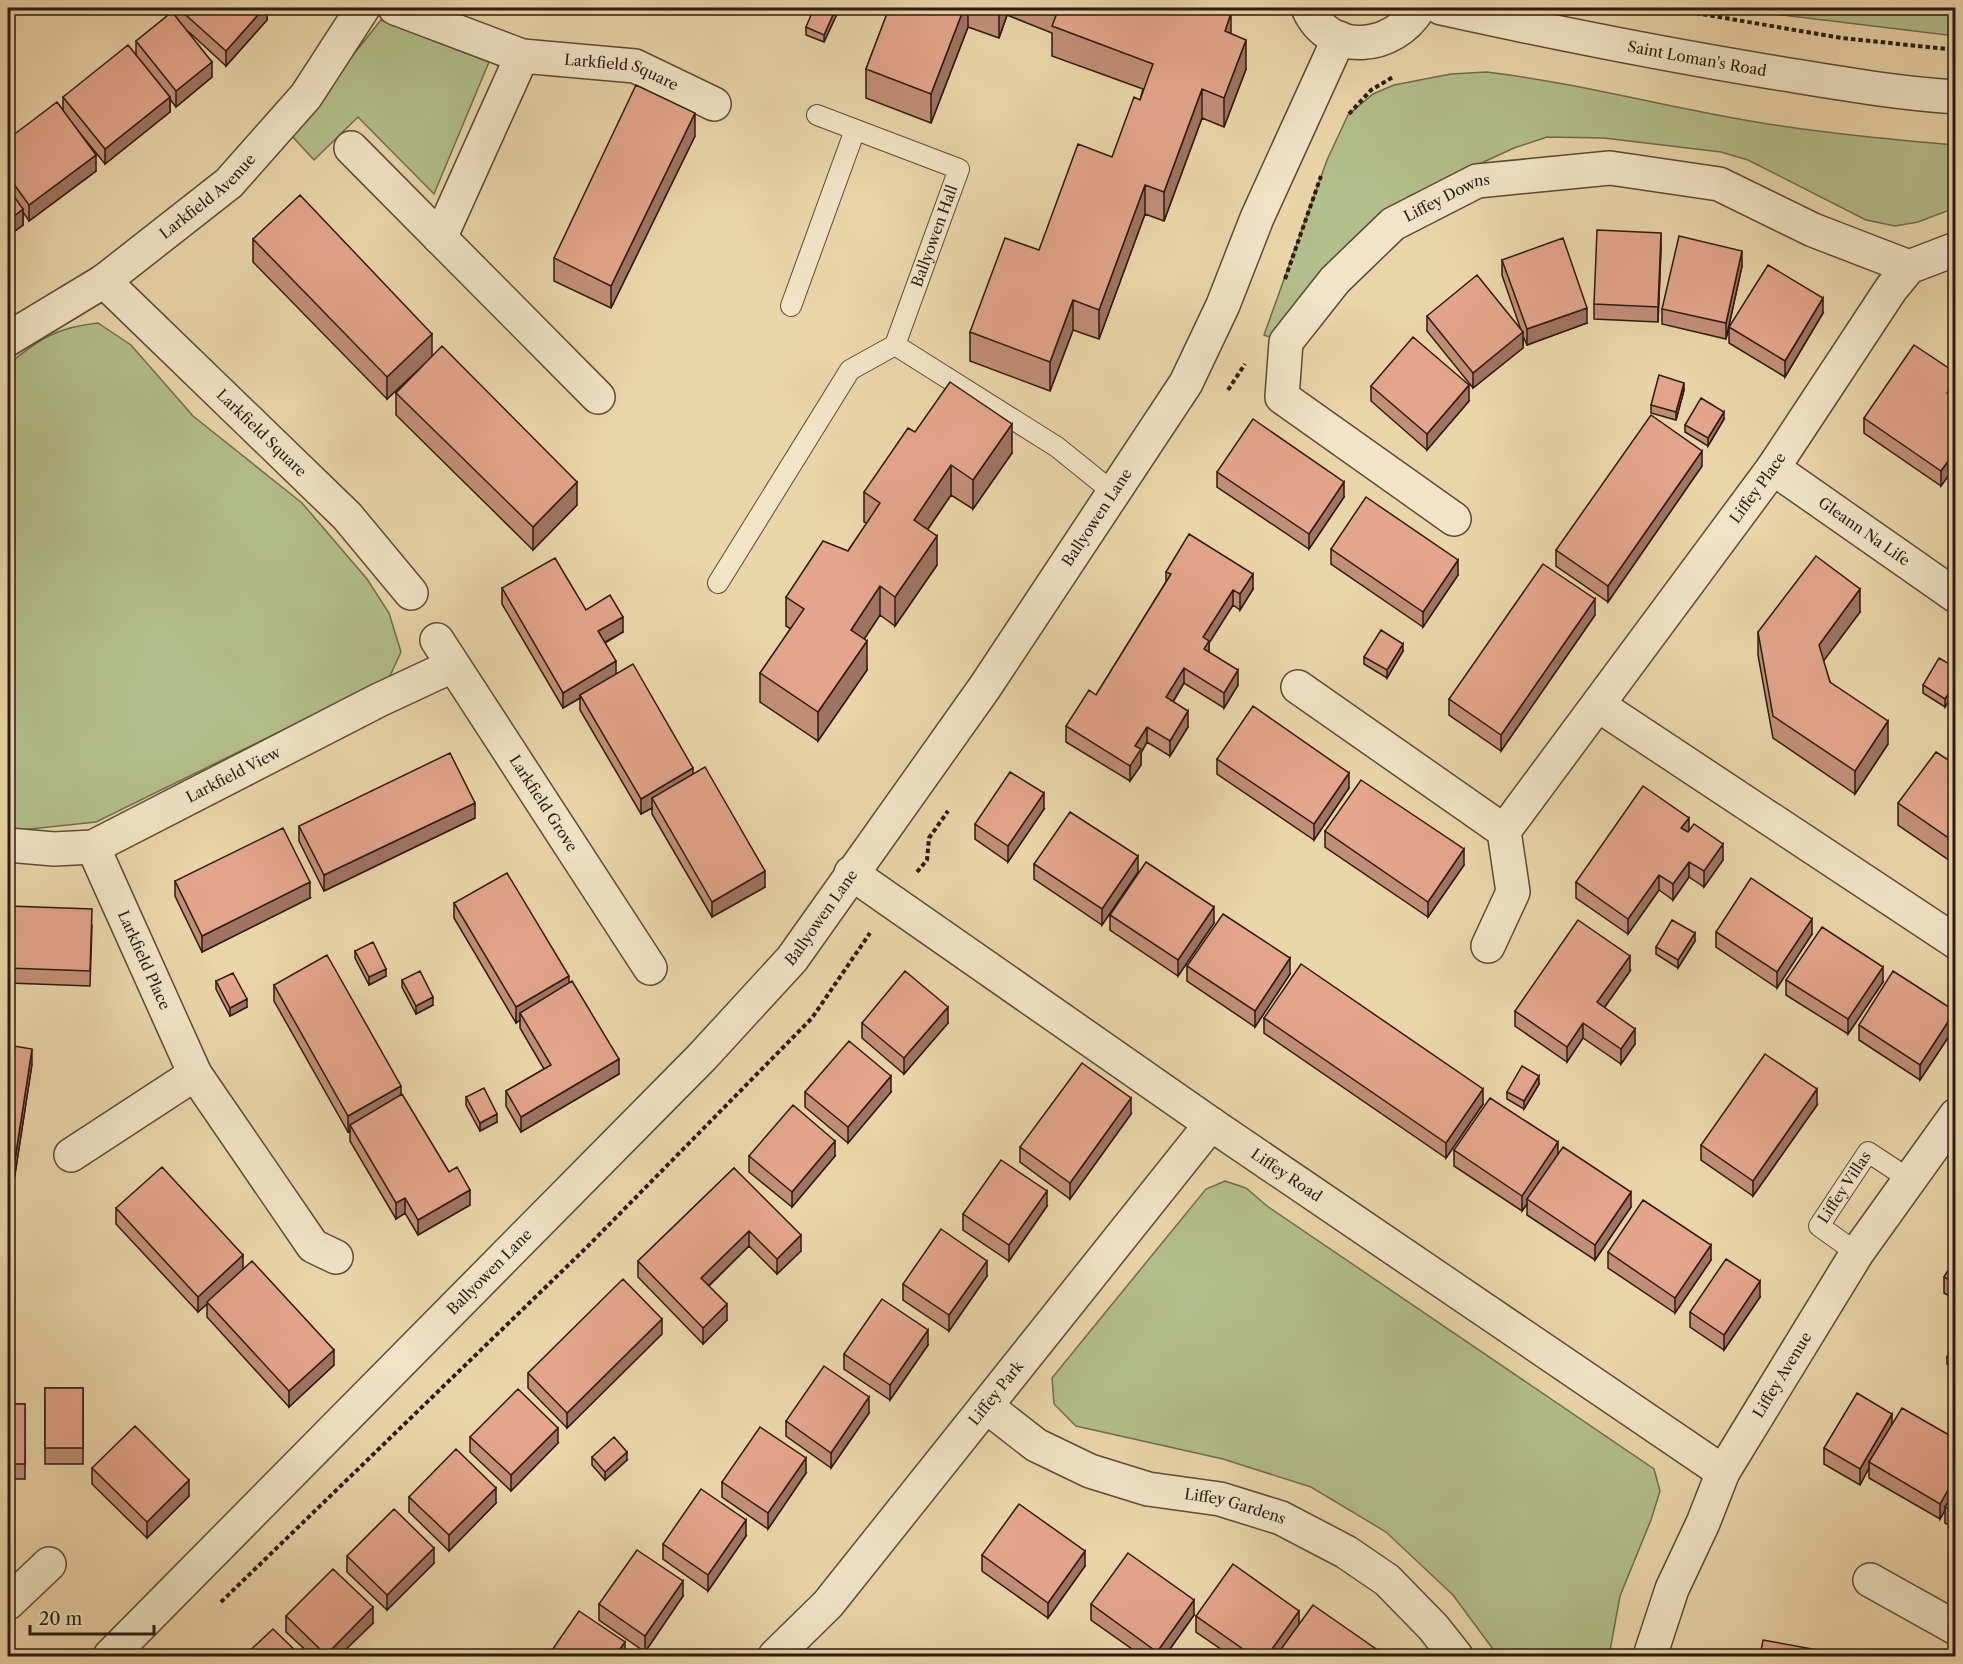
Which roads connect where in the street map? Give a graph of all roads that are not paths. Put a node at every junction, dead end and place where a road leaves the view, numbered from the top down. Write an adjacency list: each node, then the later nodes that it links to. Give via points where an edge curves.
1 (363, 8): 16 (street, Larkfield Avenue, via 306,96 229,183)
2 (395, 8): 7 (street, Larkfield Square)
3 (1308, 8): 6 (street, via 1322,27)
4 (1419, 8): 6 (street, via 1397,33 1378,42 1358,43)
5 (1441, 8): 8 (street, Saint Loman's Road, via 1706,61 1904,93)
6 (1339, 38): 22 (street, Ballyowen Lane, via 1186,383)
7 (522, 56): 9 (street, Larkfield Square, via 635,66); 13 (street)
8 (1956, 97)
9 (714, 104)
10 (817, 115): 11 (lane, Ballyowen Hall)
11 (855, 130): 17 (lane); 19 (lane, Ballyowen Hall, via 960,169)
12 (351, 148): 13 (street)
13 (440, 238): 20 (street)
14 (1956, 249): 15 (street)
15 (1909, 267): 21 (street, Liffey Place); 23 (street, Liffey Downs, via 1813,230 1719,184 1610,168 1477,181 1393,224 1335,280 1286,342 1282,397)
16 (105, 281): 18 (street, Larkfield Avenue); 25 (street, Larkfield Square, via 347,516)
17 (790, 306)
18 (8, 339)
19 (896, 345): 22 (lane, via 1057,447); 24 (lane, via 850,370)
20 (598, 397)
21 (1773, 468): 26 (street, Gleann Na Life); 29 (street, Liffey Place)
22 (1114, 493): 33 (street, Ballyowen Lane, via 985,687)
23 (1454, 519)
24 (718, 583)
25 (411, 593)
26 (1956, 596)
27 (444, 653): 32 (street, Larkfield View); 36 (street, Larkfield Grove)
28 (1298, 687): 30 (street)
29 (1598, 705): 30 (street, Liffey Place); 34 (street)
30 (1504, 831): 35 (street, via 1513,892)
31 (8, 845): 32 (street, Larkfield View)
32 (93, 847): 37 (street, Larkfield Place)
33 (851, 873): 39 (street, Liffey Road); 50 (street, Ballyowen Lane, via 792,959 702,1057)
34 (1956, 942)
35 (1488, 946)
36 (650, 968)
37 (195, 1074): 40 (street); 43 (street, Larkfield Place, via 313,1246)
38 (1956, 1115): 41 (street, Liffey Avenue)
39 (1211, 1124): 44 (street, Liffey Park); 45 (street, Liffey Road)
40 (71, 1155)
41 (1910, 1179): 42 (street, Liffey Avenue); 42 (lane, Liffey Villas, via 1868,1152 1819,1226)
42 (1857, 1253): 45 (street, Liffey Avenue)
43 (336, 1257)
44 (986, 1406): 51 (street, Liffey Park, via 828,1604); 52 (street, Liffey Gardens, via 1036,1444 1090,1471 1148,1489 1220,1499 1281,1518 1346,1552 1387,1580)
45 (1723, 1472): 53 (street, Liffey Avenue, via 1672,1589)
46 (49, 1564): 48 (street)
47 (1870, 1580): 49 (street)
48 (8, 1603)
49 (1956, 1628)
50 (110, 1656)
51 (776, 1656)
52 (1456, 1656)
53 (1650, 1656)

